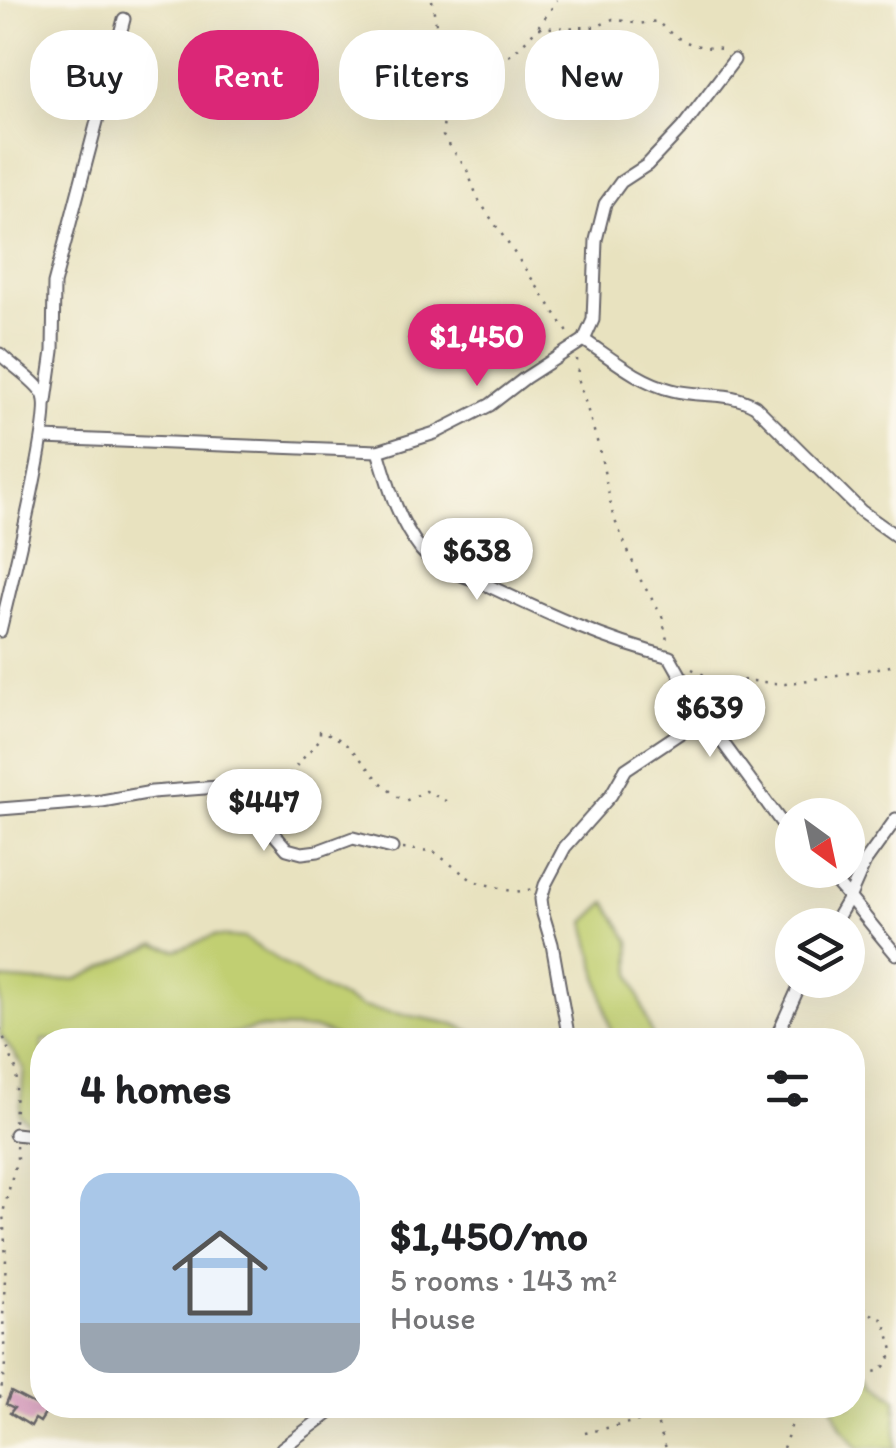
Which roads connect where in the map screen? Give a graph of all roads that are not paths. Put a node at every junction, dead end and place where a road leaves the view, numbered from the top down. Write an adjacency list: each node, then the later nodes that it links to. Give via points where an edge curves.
1 (124, 19): 5 (street, via 54,284)
2 (734, 60): 3 (street, via 682,128 605,204 596,240 593,320)
3 (580, 342): 7 (street, via 490,405 435,433); 8 (street, via 650,384 720,393 755,406)
4 (0, 354): 5 (street)
5 (46, 401): 6 (street)
6 (43, 438): 7 (street); 9 (street)
7 (378, 451): 10 (street, via 395,510 436,564 556,620 670,657)
8 (896, 536)
9 (0, 632)
10 (704, 717): 12 (street); 20 (street, via 622,773 565,847 544,889 543,914)
11 (0, 809): 14 (street, via 197,787 237,790 286,849 318,851 354,838)
12 (775, 814)
13 (896, 819): 16 (street)
14 (392, 848)
15 (842, 888): 16 (street)
16 (850, 896): 17 (street); 18 (street)
17 (843, 908)
18 (896, 954)
19 (794, 998): 21 (street)
20 (567, 1028)
21 (781, 1028)
22 (15, 1134): 23 (street)
23 (30, 1136)
24 (322, 1418): 25 (street)
25 (282, 1448)

